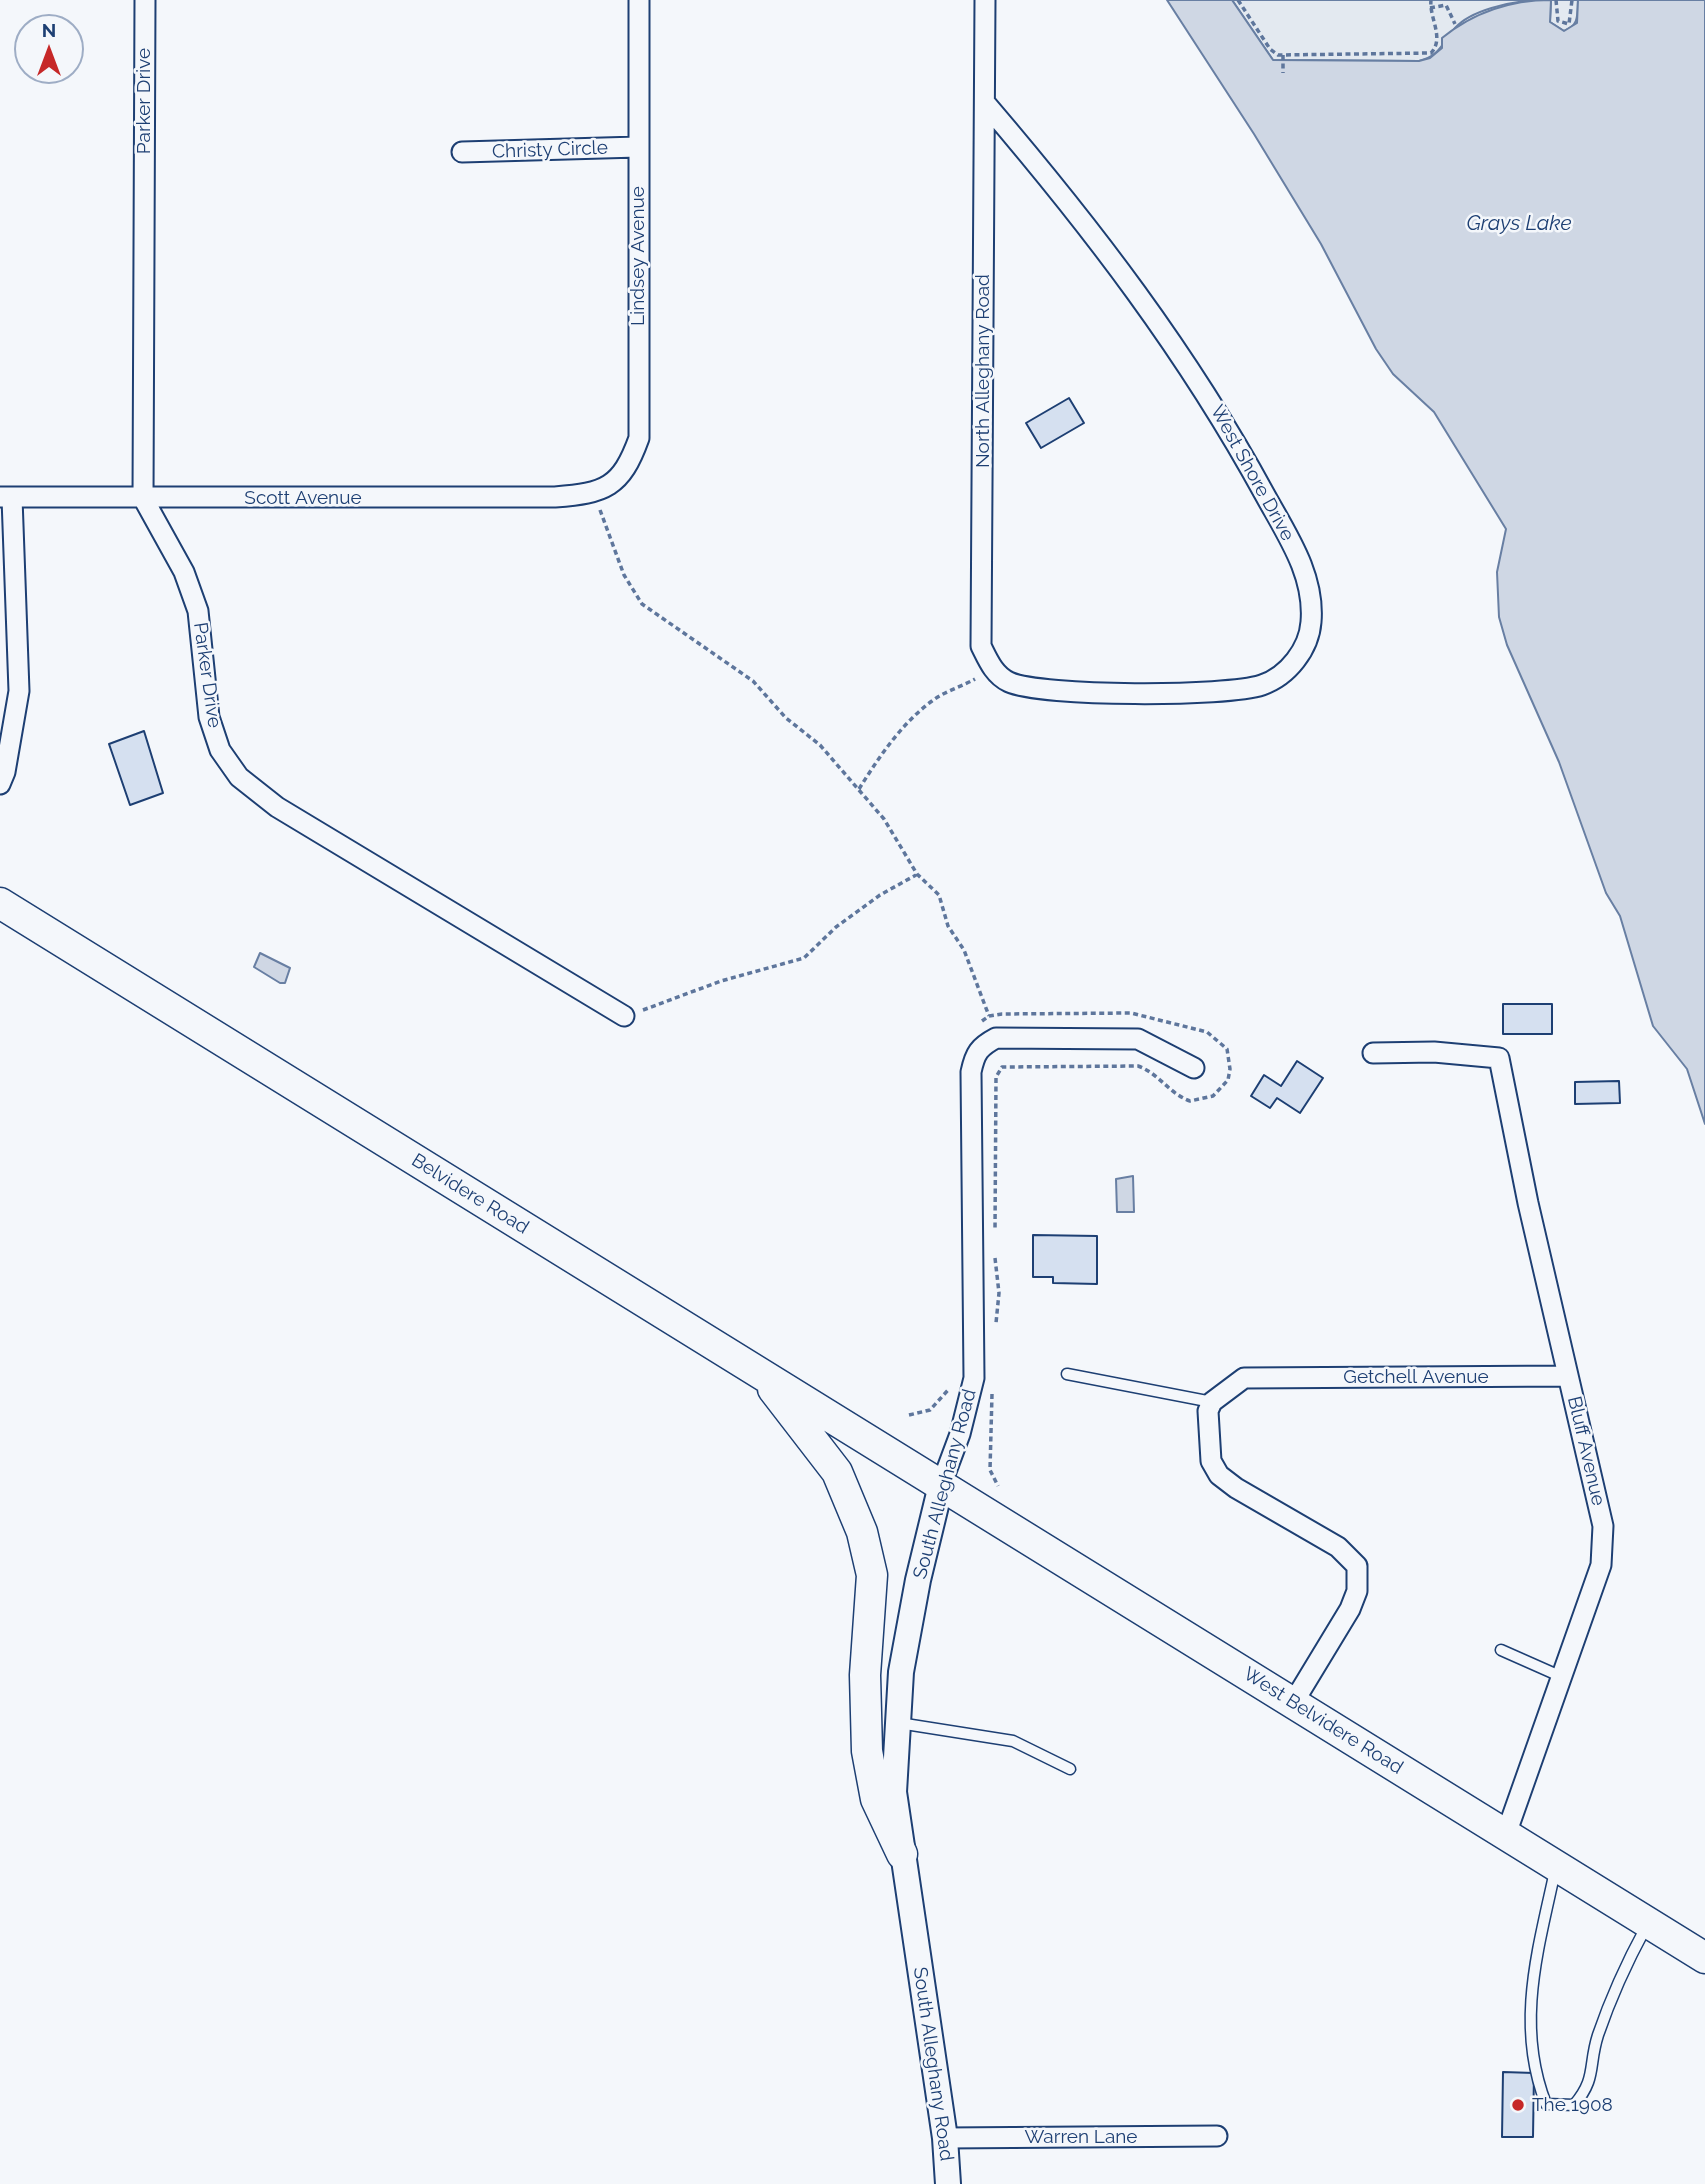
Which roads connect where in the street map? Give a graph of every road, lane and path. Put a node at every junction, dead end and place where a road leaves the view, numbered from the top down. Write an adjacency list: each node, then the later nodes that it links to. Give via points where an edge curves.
1 (145, 0): 17 (street, Parker Drive)
2 (639, 0): 13 (street, Lindsey Avenue)
3 (985, 0): 12 (street, North Alleghany Road)
4 (1238, 0): 10 (path, via 1273,52)
5 (1431, 0): 8 (path)
6 (1556, 0): 7 (path, via 1558,21 1569,24)
7 (1572, 0)
8 (1430, 8): 9 (path, via 1446,5); 10 (path, via 1437,34 1437,46 1431,53)
9 (1455, 24)
10 (1283, 55): 11 (path)
11 (1283, 74)
12 (986, 104): 18 (street, North Alleghany Road, via 981,646); 18 (street, West Shore Drive, via 1126,274 1222,416 1304,568 1312,597 1304,651 1263,685 1232,692 1056,692 1007,682)
13 (638, 147): 14 (street, Christy Circle); 15 (street, Lindsey Avenue, via 639,438 614,482)
14 (461, 152)
15 (594, 494): 17 (street, Scott Avenue); 20 (path, via 624,575 642,604 753,681)
16 (6, 498): 17 (street, Scott Avenue); 19 (street, via 19,691)
17 (143, 498): 23 (street, Parker Drive, via 184,572 198,611 209,717 220,750 239,777 277,807)
18 (992, 669): 20 (path, via 948,691 916,715 880,756)
19 (0, 784)
20 (859, 789): 21 (path, via 884,819)
21 (917, 874): 23 (path, via 836,927 804,958 721,981); 24 (path, via 939,895 948,926 964,950)
22 (0, 904): 32 (main road, Belvidere Road)
23 (624, 1016)
24 (989, 1016): 25 (path); 26 (path); 29 (path, via 1145,1015 1214,1035 1227,1048 1230,1069 1228,1080 1213,1096 1190,1101 1138,1066 1002,1067 996,1077)
25 (976, 1025)
26 (996, 1038): 28 (street, via 1138,1039); 39 (street, South Alleghany Road, via 975,1054 971,1072 974,1378)
27 (1373, 1053): 34 (street, Bluff Avenue, via 1499,1058)
28 (1194, 1068)
29 (995, 1242)
30 (995, 1256): 31 (path, via 999,1293)
31 (995, 1332)
32 (762, 1374): 39 (main road, Belvidere Road); 47 (main road, via 836,1472 862,1532 872,1575 865,1675 867,1751 876,1799)
33 (1067, 1374): 37 (lane)
34 (1568, 1376): 37 (street, Getchell Avenue, via 1244,1378); 42 (street, Bluff Avenue, via 1603,1525 1601,1565)
35 (951, 1385): 38 (path, via 930,1410)
36 (993, 1390): 40 (path, via 990,1470)
37 (1212, 1402): 43 (street, via 1208,1411 1211,1461 1219,1475 1338,1546 1357,1566 1357,1591 1350,1609)
38 (909, 1415)
39 (941, 1485): 43 (main road, West Belvidere Road); 44 (street, South Alleghany Road, via 901,1672)
40 (998, 1486)
41 (1501, 1650): 42 (lane)
42 (1562, 1676): 46 (street, Bluff Avenue)
43 (1293, 1703): 46 (main road, West Belvidere Road)
44 (898, 1723): 45 (lane, via 1013,1741); 47 (street, South Alleghany Road, via 894,1792)
45 (1070, 1769)
46 (1506, 1834): 48 (main road, West Belvidere Road)
47 (902, 1854): 52 (street, South Alleghany Road)
48 (1556, 1866): 49 (main road, West Belvidere Road); 49 (lane, via 1531,1980 1537,2082 1546,2104 1574,2105 1588,2088 1601,2026 1620,1975)
49 (1648, 1923): 50 (main road, West Belvidere Road)
50 (1705, 1958)
51 (1217, 2136): 52 (street, Warren Lane)
52 (945, 2138): 53 (street, South Alleghany Road)
53 (948, 2184)

